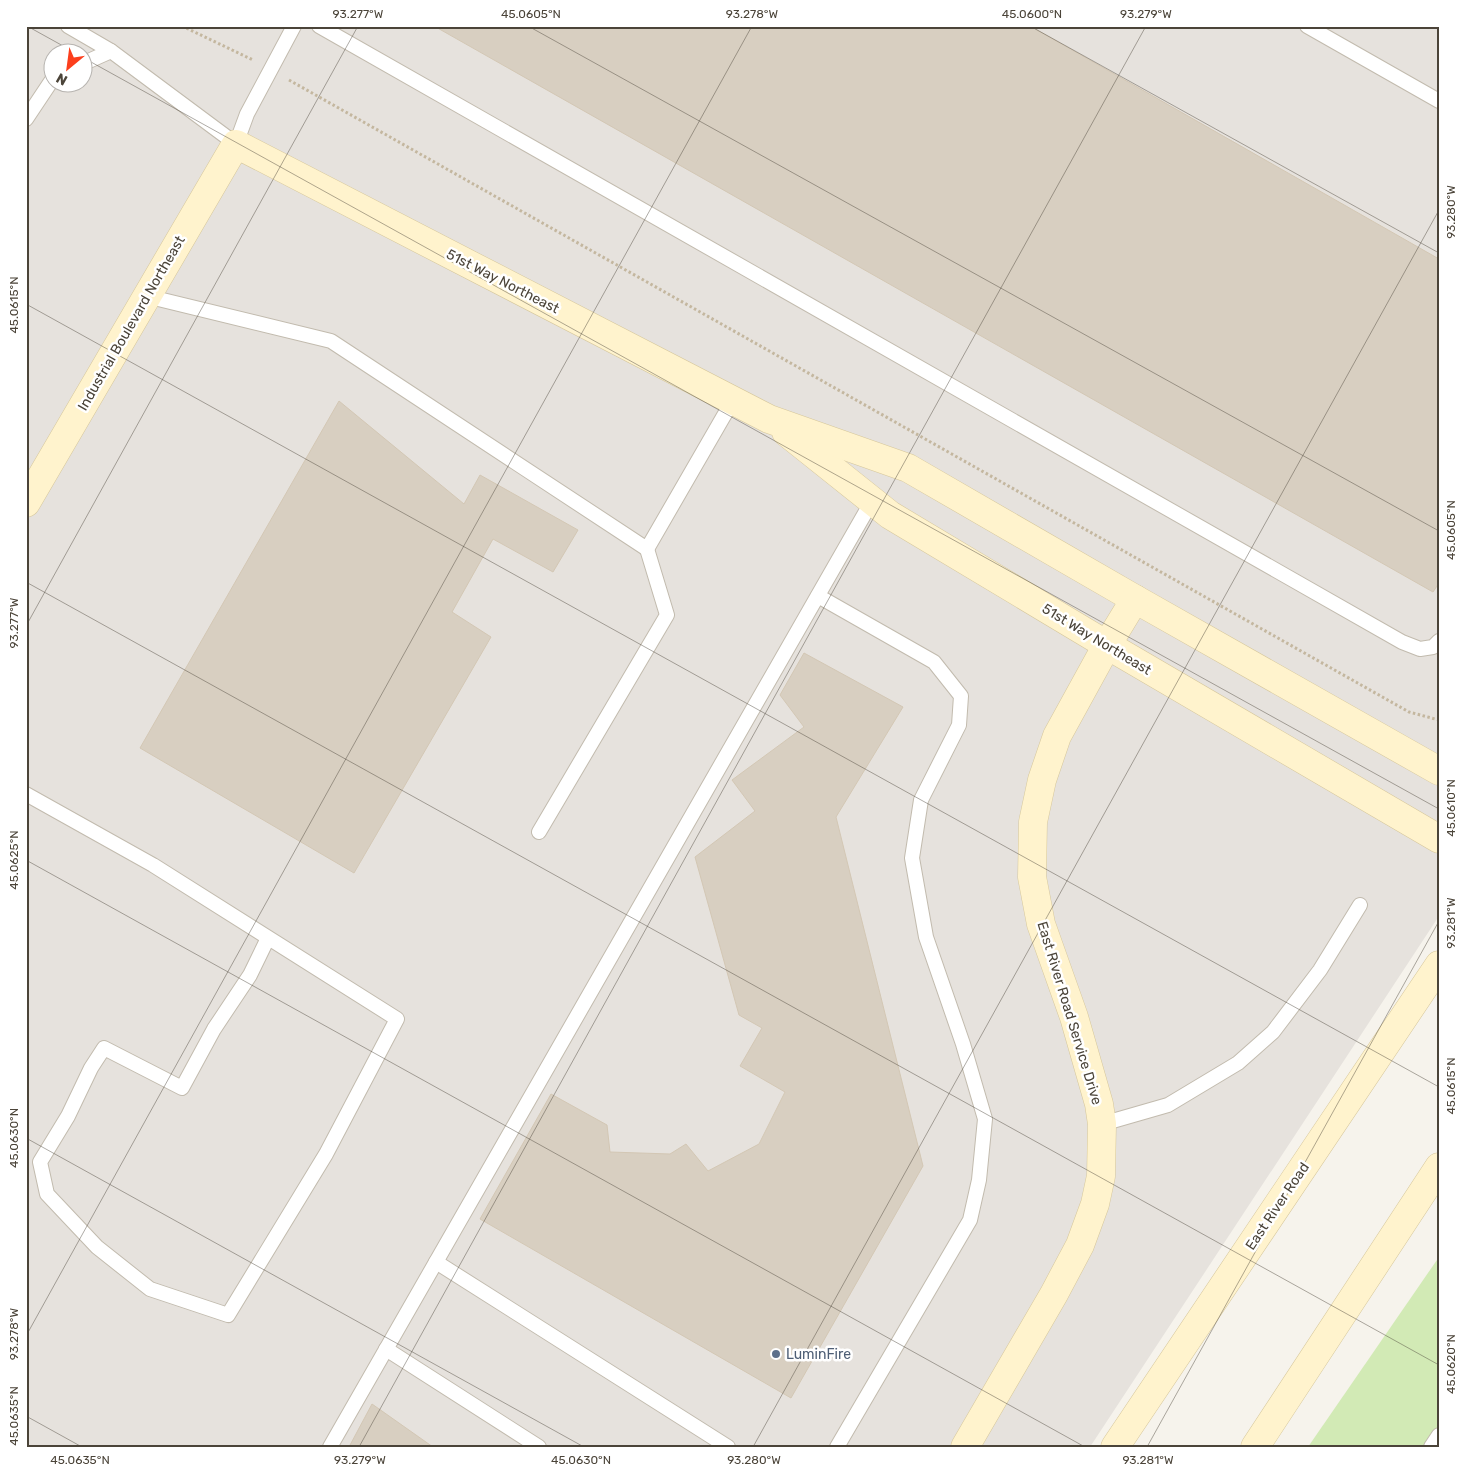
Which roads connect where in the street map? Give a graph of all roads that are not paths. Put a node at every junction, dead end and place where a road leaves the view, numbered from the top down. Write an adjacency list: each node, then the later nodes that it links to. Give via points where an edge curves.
1 (68, 26): 5 (lane)
2 (294, 26): 10 (lane, via 247,114)
3 (319, 26): 19 (lane, via 1402,642 1420,649 1433,647)
4 (1307, 26): 8 (lane)
5 (111, 50): 6 (lane); 10 (lane)
6 (92, 59)
7 (44, 92): 9 (lane)
8 (1439, 101)
9 (26, 119)
10 (236, 144): 11 (street, Industrial Boulevard Northeast); 12 (street, 51st Way Northeast)
11 (146, 296): 15 (street, Industrial Boulevard Northeast); 16 (lane, via 331,341)
12 (733, 400): 13 (street, 51st Way Northeast); 16 (lane)
13 (769, 419): 14 (street, 51st Way Northeast); 18 (street, 51st Way Northeast, via 908,468)
14 (872, 501): 17 (lane); 20 (street, 51st Way Northeast, via 890,515)
15 (26, 502)
16 (647, 549): 23 (lane, via 667,615)
17 (818, 596): 30 (lane); 36 (lane, via 934,662 961,696 959,725 921,800 912,858 926,937 985,1119 979,1180 970,1220)
18 (1135, 600): 20 (street, East River Road Service Drive); 21 (street, 51st Way Northeast)
19 (1439, 640)
20 (1107, 645): 24 (street, 51st Way Northeast); 28 (street, East River Road Service Drive, via 1057,736 1042,780 1033,822 1032,877 1041,924 1074,1017)
21 (1439, 771)
22 (26, 794): 26 (lane, via 153,865)
23 (539, 832)
24 (1439, 839)
25 (1360, 905): 28 (lane, via 1320,970 1273,1032 1238,1064 1168,1105)
26 (268, 938): 26 (lane, via 396,1019 326,1154 228,1315 150,1289 97,1247 47,1194 40,1162 104,1048 182,1088 214,1029 250,975)
27 (1439, 965): 38 (street, East River Road)
28 (1102, 1124): 37 (street, East River Road Service Drive, via 1101,1176 1080,1245)
29 (1439, 1166): 39 (street)
30 (436, 1262): 31 (lane); 35 (lane)
31 (386, 1349): 33 (lane); 34 (lane)
32 (1439, 1435): 40 (lane)
33 (330, 1447)
34 (538, 1447)
35 (728, 1447)
36 (837, 1447)
37 (965, 1447)
38 (1115, 1447)
39 (1255, 1447)
40 (1431, 1447)

